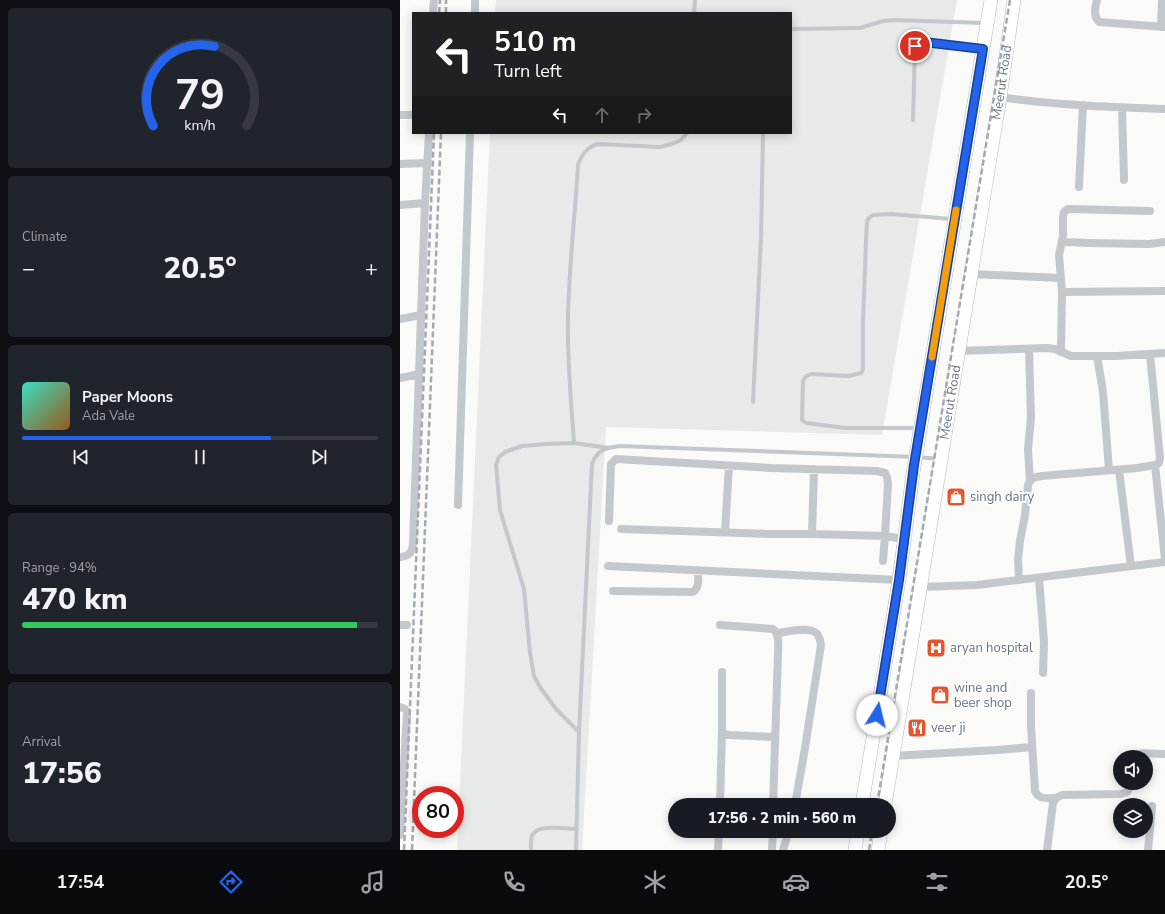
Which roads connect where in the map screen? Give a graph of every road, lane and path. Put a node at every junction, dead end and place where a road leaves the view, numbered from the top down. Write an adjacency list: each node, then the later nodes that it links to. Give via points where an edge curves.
1 (429, 0): 2 (street)
2 (434, 0): 9 (street)
3 (475, 0): 10 (street)
4 (695, 0): 11 (lane)
5 (991, 0): 12 (highway, Meerut Road)
6 (1014, 0): 16 (highway, Meerut Road)
7 (1097, 0): 13 (street, via 1095,14 1099,22)
8 (1162, 0): 13 (street)
9 (433, 12)
10 (475, 12)
11 (694, 12)
12 (987, 23): 14 (lane, via 894,20 860,28); 15 (highway, Meerut Road)
13 (1163, 27)
14 (792, 29)
15 (983, 49): 22 (lane, via 924,42 915,46); 34 (highway, Meerut Road)
16 (1000, 97): 17 (street); 37 (highway, Meerut Road)
17 (1083, 105): 18 (street); 30 (street)
18 (1122, 108): 19 (street); 29 (street)
19 (1165, 109)
20 (400, 115): 21 (street)
21 (412, 115)
22 (913, 120)
23 (429, 134): 27 (street)
24 (470, 134): 64 (street)
25 (686, 134): 54 (lane, via 681,140 660,147 598,144 586,151 578,164 568,319)
26 (763, 134): 51 (lane)
27 (427, 163): 28 (street); 31 (street)
28 (400, 164)
29 (1124, 180)
30 (1079, 187)
31 (425, 203): 32 (street); 41 (street)
32 (400, 205)
33 (1150, 211): 35 (street, via 1068,209 1063,216)
34 (955, 219): 52 (highway, Meerut Road); 52 (lane, via 891,214 873,215 868,218 863,369 861,373 848,376 811,374 802,381 802,420 806,423 846,428)
35 (1062, 242): 36 (street); 38 (street, via 1059,255)
36 (1165, 242)
37 (971, 274): 38 (street); 44 (highway, Meerut Road)
38 (1060, 278): 40 (street)
39 (1165, 291): 40 (street)
40 (1062, 292): 45 (street)
41 (421, 315): 42 (street); 49 (street)
42 (400, 320)
43 (1029, 349): 44 (street); 45 (street, via 1055,349); 63 (street)
44 (958, 351): 57 (highway, Meerut Road)
45 (1061, 352): 48 (street, via 1071,356)
46 (1165, 353): 47 (street)
47 (1150, 354): 48 (street); 53 (street)
48 (1097, 356): 61 (street, via 1103,392)
49 (419, 374): 50 (street); 71 (street, via 412,551 409,555)
50 (400, 378)
51 (753, 402)
52 (920, 428): 56 (highway, Meerut Road)
53 (1161, 440): 58 (street, via 1159,463)
54 (574, 443): 55 (lane); 90 (lane, via 522,446 505,452 499,457 496,472 500,510 524,589 534,676 556,709)
55 (609, 448): 56 (lane, via 619,446); 90 (lane, via 599,452 592,464)
56 (916, 457): 57 (lane); 70 (highway, Meerut Road)
57 (941, 459): 81 (highway, Meerut Road)
58 (1155, 465): 62 (street); 72 (street)
59 (729, 466): 60 (street); 65 (street, via 620,459 613,461 610,468); 67 (street)
60 (814, 469): 68 (street); 69 (street, via 885,473 888,484)
61 (1109, 470): 62 (street); 63 (street, via 1042,476)
62 (1119, 470): 76 (street)
63 (1030, 480): 80 (street, via 1018,559)
64 (458, 505)
65 (609, 521)
66 (621, 528): 67 (street)
67 (725, 532): 68 (street)
68 (812, 534): 69 (street)
69 (885, 536): 70 (street); 73 (street)
70 (904, 539): 79 (highway, Meerut Road)
71 (400, 557)
72 (1165, 559)
73 (883, 561)
74 (1165, 562): 76 (street)
75 (608, 566): 77 (street)
76 (1131, 566): 78 (street)
77 (698, 571): 79 (street); 82 (street, via 697,590 693,592)
78 (1039, 578): 80 (street); 86 (street, via 1044,642)
79 (899, 580): 101 (highway, Meerut Road)
80 (1019, 580): 81 (street, via 977,585)
81 (920, 587): 95 (highway, Meerut Road)
82 (613, 591)
83 (720, 625): 84 (street, via 773,629)
84 (777, 633): 91 (street); 100 (street, via 811,630 820,638 821,645)
85 (722, 672): 89 (street)
86 (1043, 673)
87 (1031, 693): 92 (street)
88 (400, 707): 96 (street, via 407,712)
89 (722, 730): 91 (street, via 724,734 729,735); 98 (street)
90 (579, 732): 105 (lane)
91 (775, 737): 99 (street)
92 (1032, 747): 95 (street); 103 (street, via 1035,791 1040,797)
93 (1153, 754): 94 (street)
94 (1165, 754)
95 (893, 756): 102 (highway, Meerut Road)
96 (402, 774): 104 (street)
97 (1128, 790): 103 (street, via 1121,794 1062,795)
98 (720, 798)
99 (774, 798)
100 (796, 798)
101 (863, 798)
102 (886, 798)
103 (1056, 798): 120 (street)
104 (401, 802): 106 (street)
105 (577, 829): 113 (lane, via 538,829 533,833); 114 (lane)
106 (400, 835)
107 (719, 838): 115 (street)
108 (773, 838): 116 (street)
109 (787, 838): 117 (street)
110 (857, 838): 118 (highway)
111 (880, 838): 119 (highway)
112 (1149, 838): 121 (street)
113 (531, 850)
114 (576, 850)
115 (718, 850)
116 (772, 850)
117 (783, 850)
118 (855, 850)
119 (878, 850)
120 (1047, 850)
121 (1148, 850)

